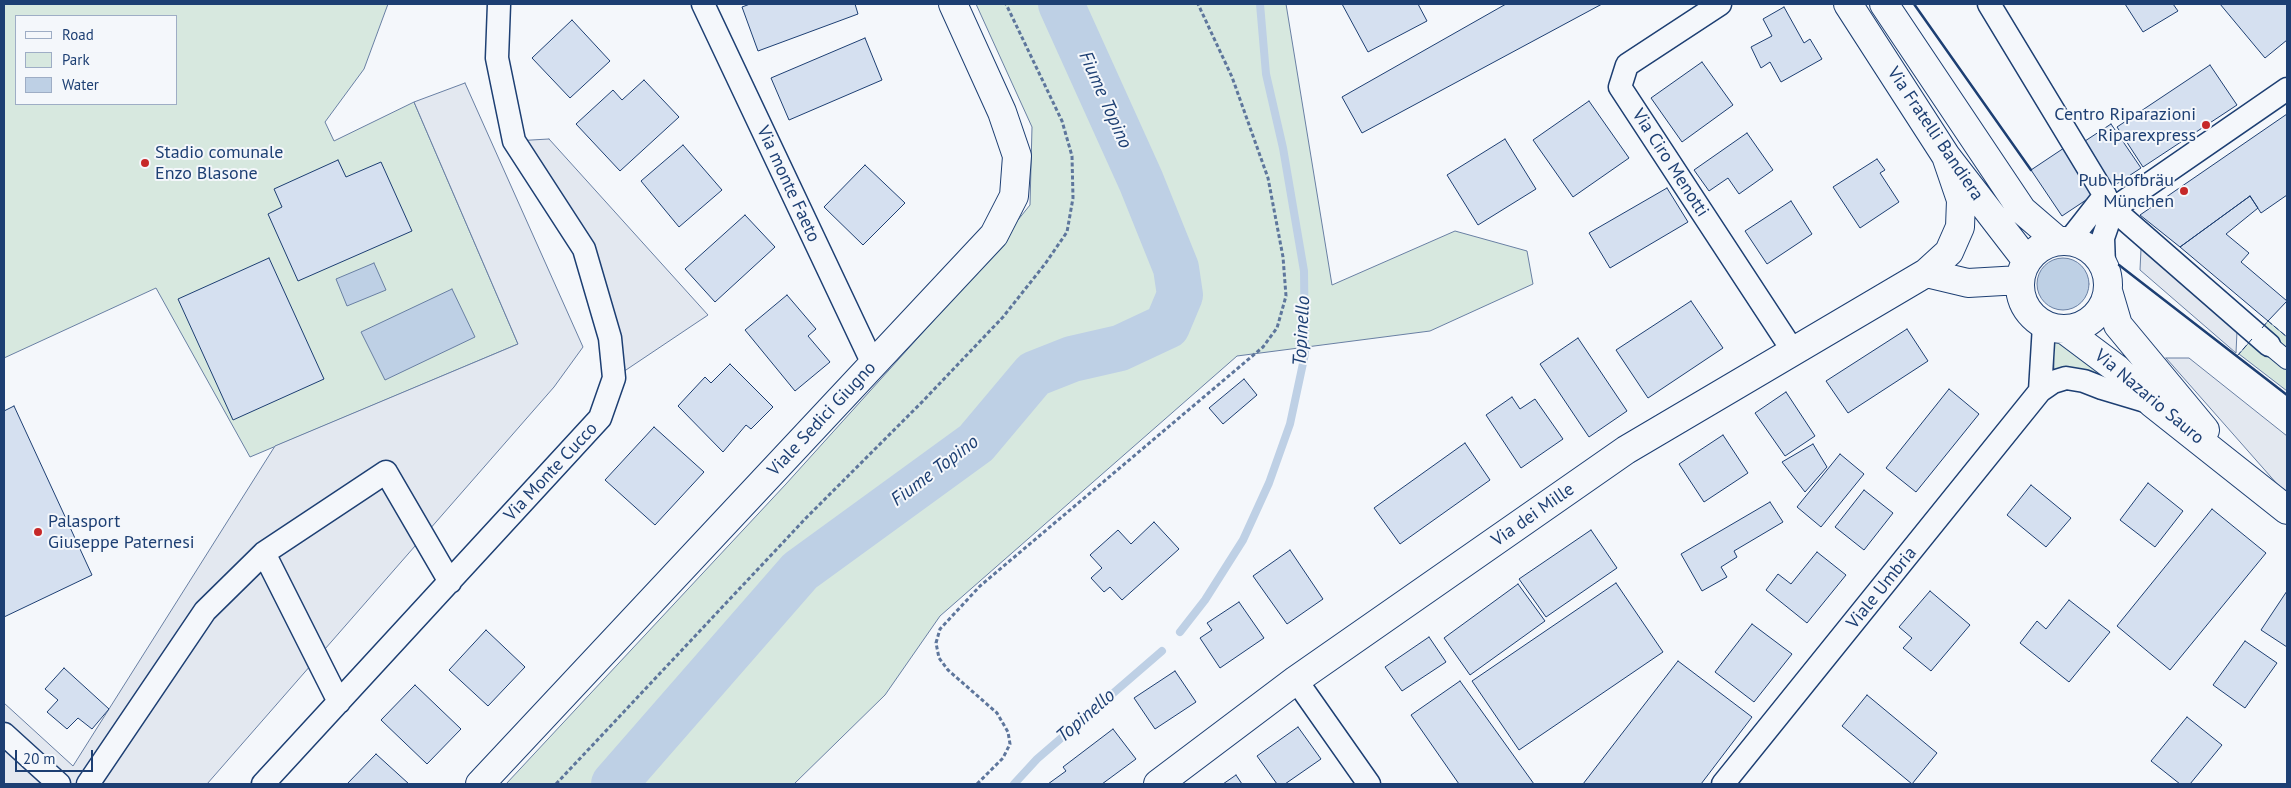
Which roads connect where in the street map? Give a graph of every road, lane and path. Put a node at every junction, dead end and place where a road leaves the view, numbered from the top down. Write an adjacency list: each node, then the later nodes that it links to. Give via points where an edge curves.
1 (499, 4): 27 (street, Via Monte Cucco, via 497,58 514,142 584,249 610,338 614,378 600,418)
2 (703, 4): 21 (street, Via monte Faeto)
3 (952, 4): 21 (main road, Viale Sedici Giugno, via 1002,112 1017,156 1014,196 994,235)
4 (1006, 4): 35 (path, via 1062,121 1072,156 1073,198 1066,232 1046,264 1003,317 806,518)
5 (1198, 4): 36 (path, via 1232,77 1268,178 1283,257 1286,296 1278,328 1263,348 980,586 940,629 936,643 939,658 948,670 998,713 1008,732 1010,744 1003,758)
6 (1720, 4): 19 (street, Via Ciro Menotti, via 1628,65 1620,87)
7 (1848, 4): 11 (main road, Via Fratelli Bandiera)
8 (1884, 4): 13 (main road, Via Fratelli Bandiera, via 2022,210)
9 (1989, 4): 12 (street)
10 (2287, 89): 12 (street)
11 (1946, 156): 14 (main road, Via Fratelli Bandiera); 15 (main road, Via dei Mille, via 1962,200 1960,227 1949,252)
12 (2109, 202): 13 (street); 16 (street, via 2103,238); 18 (street)
13 (2063, 241): 14 (main road, via 2046,244 2035,251); 16 (main road, via 2084,245 2096,254)
14 (2023, 270): 15 (main road, via 1968,282); 17 (main road, via 2020,293 2024,306 2033,317)
15 (1926, 273): 19 (main road, Via dei Mille)
16 (2106, 279): 17 (main road, via 2101,309 2088,322); 24 (main road, Via Nazario Sauro, via 2118,325)
17 (2054, 327): 22 (street); 23 (main road, Via Nazario Sauro, via 2117,369)
18 (2269, 345): 20 (street)
19 (1793, 351): 28 (main road, Via dei Mille, via 1626,450)
20 (2287, 360)
21 (874, 364): 34 (main road, Viale Sedici Giugno)
22 (2040, 392): 23 (street, Viale Umbria, via 2053,382 2066,378); 39 (street, Viale Umbria)
23 (2152, 403): 24 (main road, Via Nazario Sauro)
24 (2234, 466): 25 (main road, Via Nazario Sauro)
25 (2287, 510)
26 (264, 553): 27 (street, via 386,472); 29 (street); 32 (street, via 205,611)
27 (450, 582): 29 (street, Via Monte Cucco)
28 (1296, 680): 37 (main road, Via dei Mille); 38 (street)
29 (339, 702): 33 (street, Via Monte Cucco)
30 (4, 734): 31 (street)
31 (59, 784)
32 (88, 784)
33 (263, 784)
34 (480, 784)
35 (556, 784)
36 (978, 784)
37 (1158, 784)
38 (1369, 784)
39 (1723, 784)

